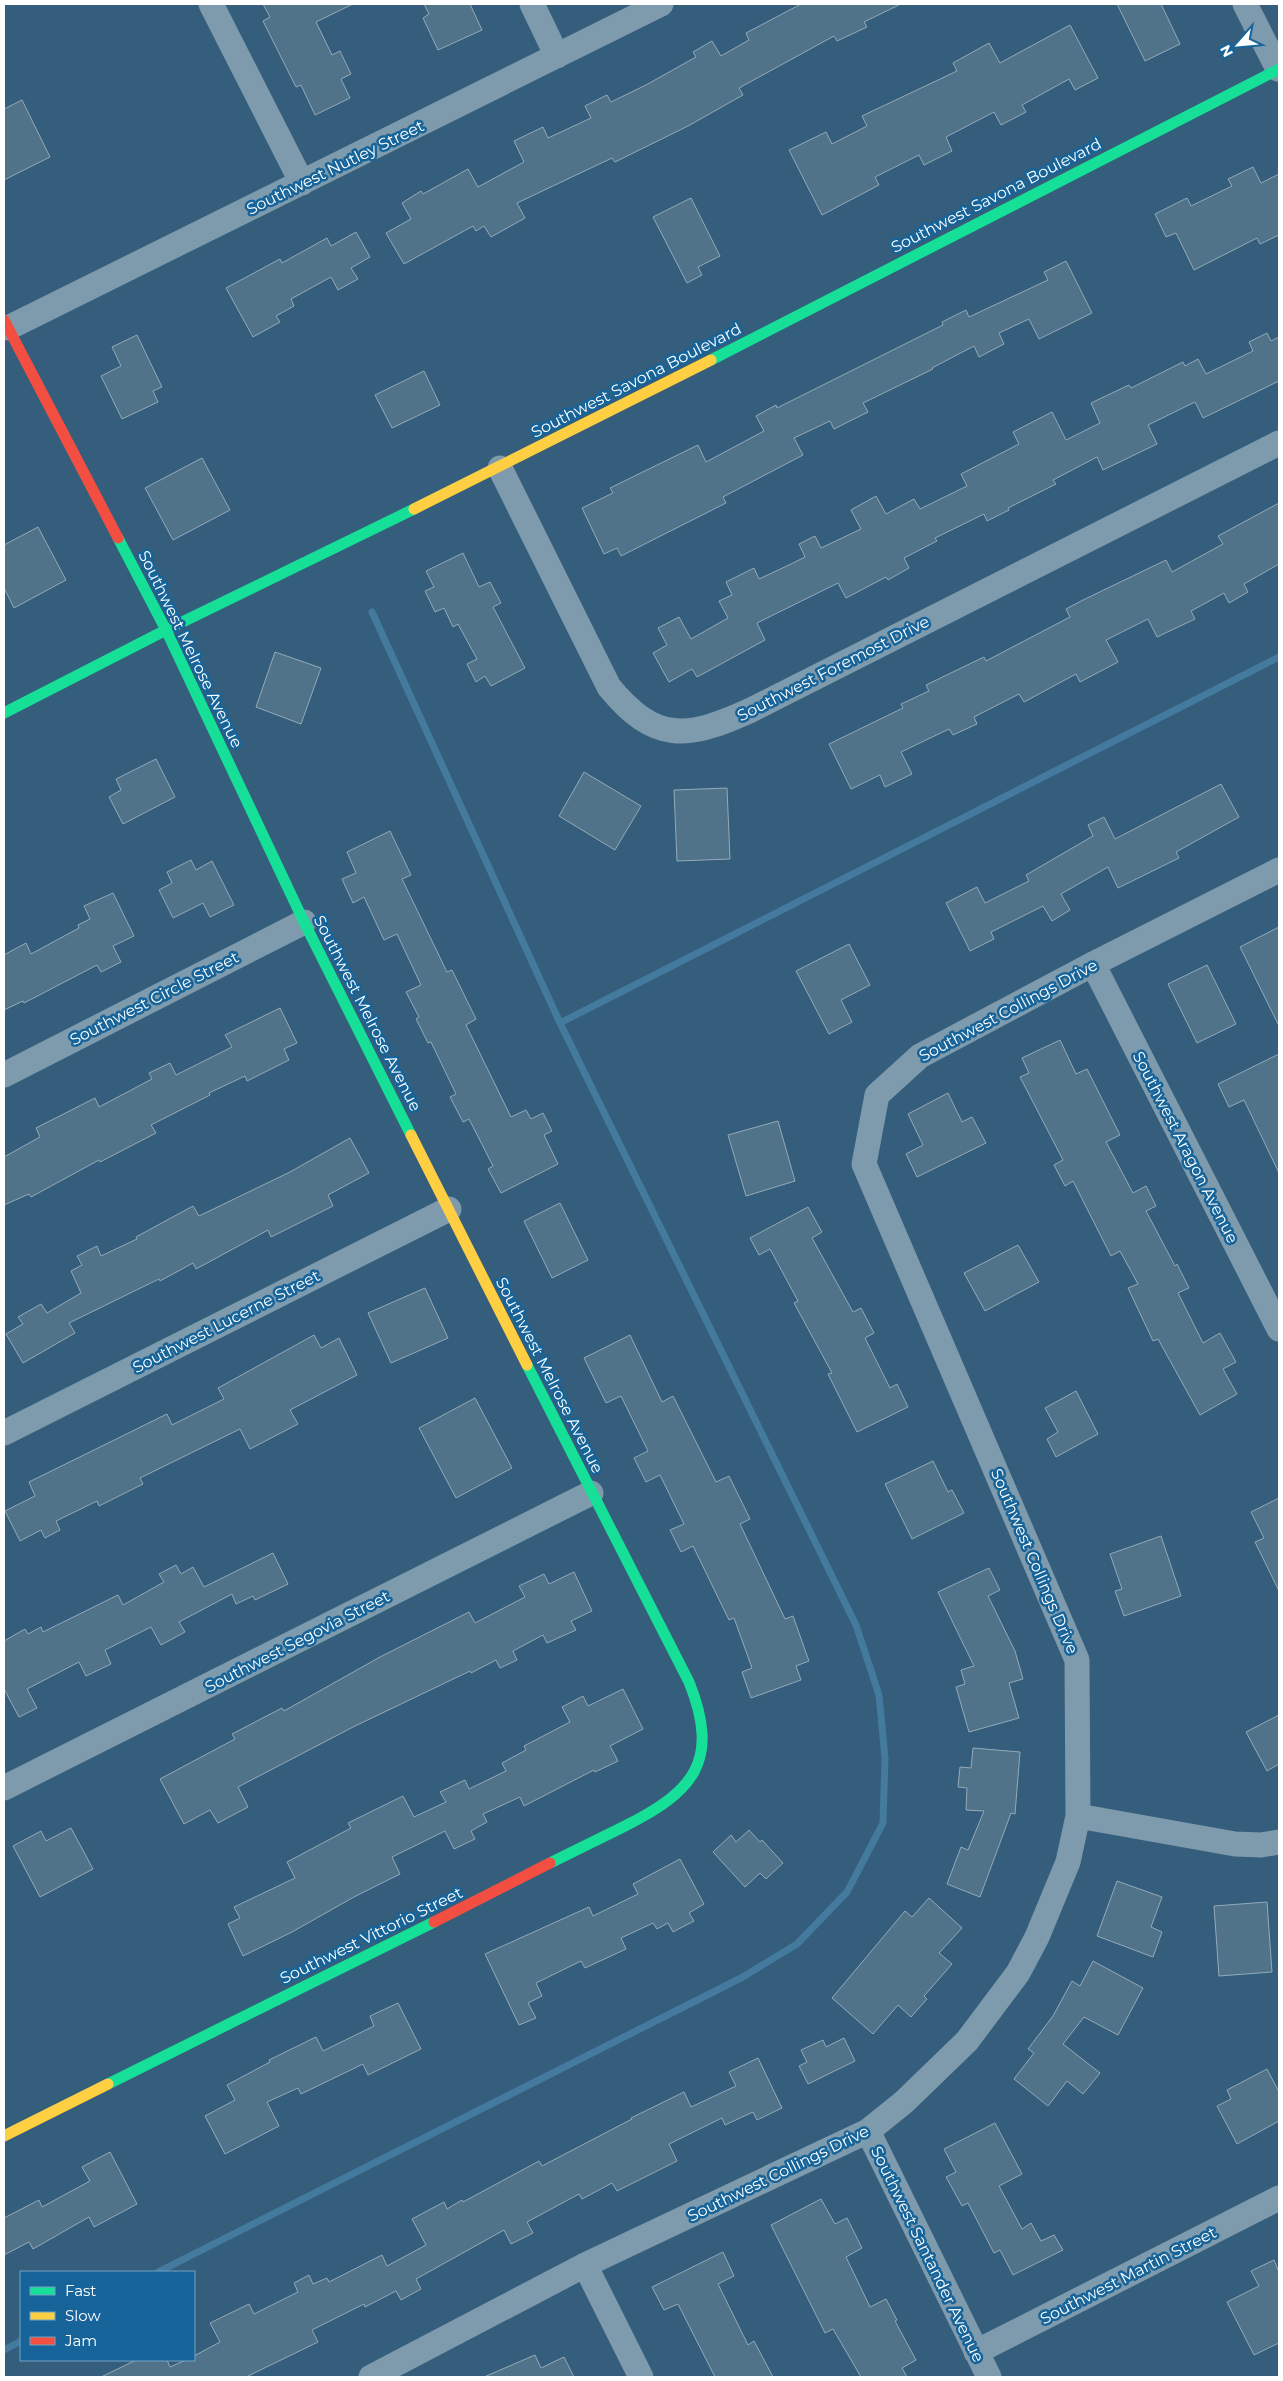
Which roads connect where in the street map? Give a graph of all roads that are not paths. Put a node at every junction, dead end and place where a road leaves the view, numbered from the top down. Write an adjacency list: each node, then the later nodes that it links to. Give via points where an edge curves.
1 (211, 4): 7 (street)
2 (532, 4): 5 (street)
3 (661, 4): 5 (street, Southwest Nutley Street)
4 (1245, 4): 6 (street)
5 (557, 56): 7 (street, Southwest Nutley Street)
6 (1279, 69): 10 (street, Southwest Savona Boulevard)
7 (302, 184): 8 (street, Southwest Nutley Street)
8 (6, 324): 11 (street, Southwest Melrose Avenue)
9 (1279, 443): 10 (street, Southwest Foremost Drive, via 749,711 699,730 678,731 662,729 640,719 609,687)
10 (500, 468): 11 (street, Southwest Savona Boulevard)
11 (166, 630): 12 (street, Southwest Savona Boulevard); 14 (street, Southwest Melrose Avenue)
12 (4, 713)
13 (1279, 870): 15 (street, Southwest Collings Drive)
14 (304, 922): 16 (street, Southwest Circle Street); 17 (street, Southwest Melrose Avenue)
15 (1093, 964): 18 (street, Southwest Aragon Avenue); 23 (street, Southwest Collings Drive, via 920,1056 878,1095 864,1164 1078,1660)
16 (4, 1075)
17 (449, 1209): 19 (street, Southwest Lucerne Street); 20 (street, Southwest Melrose Avenue)
18 (1279, 1329)
19 (4, 1433)
20 (591, 1493): 21 (street, Southwest Melrose Avenue, via 690,1682); 22 (street, Southwest Segovia Street)
21 (702, 1721): 26 (street, Southwest Vittorio Street, via 701,1754 692,1774 681,1791 643,1818)
22 (4, 1788)
23 (1078, 1816): 24 (street, via 1235,1844); 25 (street, Southwest Collings Drive, via 1058,1890 1018,1973 967,2041 904,2102)
24 (1279, 1842)
25 (868, 2131): 28 (street, Southwest Collings Drive); 29 (street, Southwest Santander Avenue)
26 (4, 2136)
27 (1279, 2198): 29 (street, Southwest Martin Street)
28 (585, 2265): 30 (street, Southwest Collings Drive); 31 (street)
29 (976, 2352): 32 (street, Southwest Santander Avenue)
30 (372, 2377)
31 (641, 2377)
32 (989, 2377)

